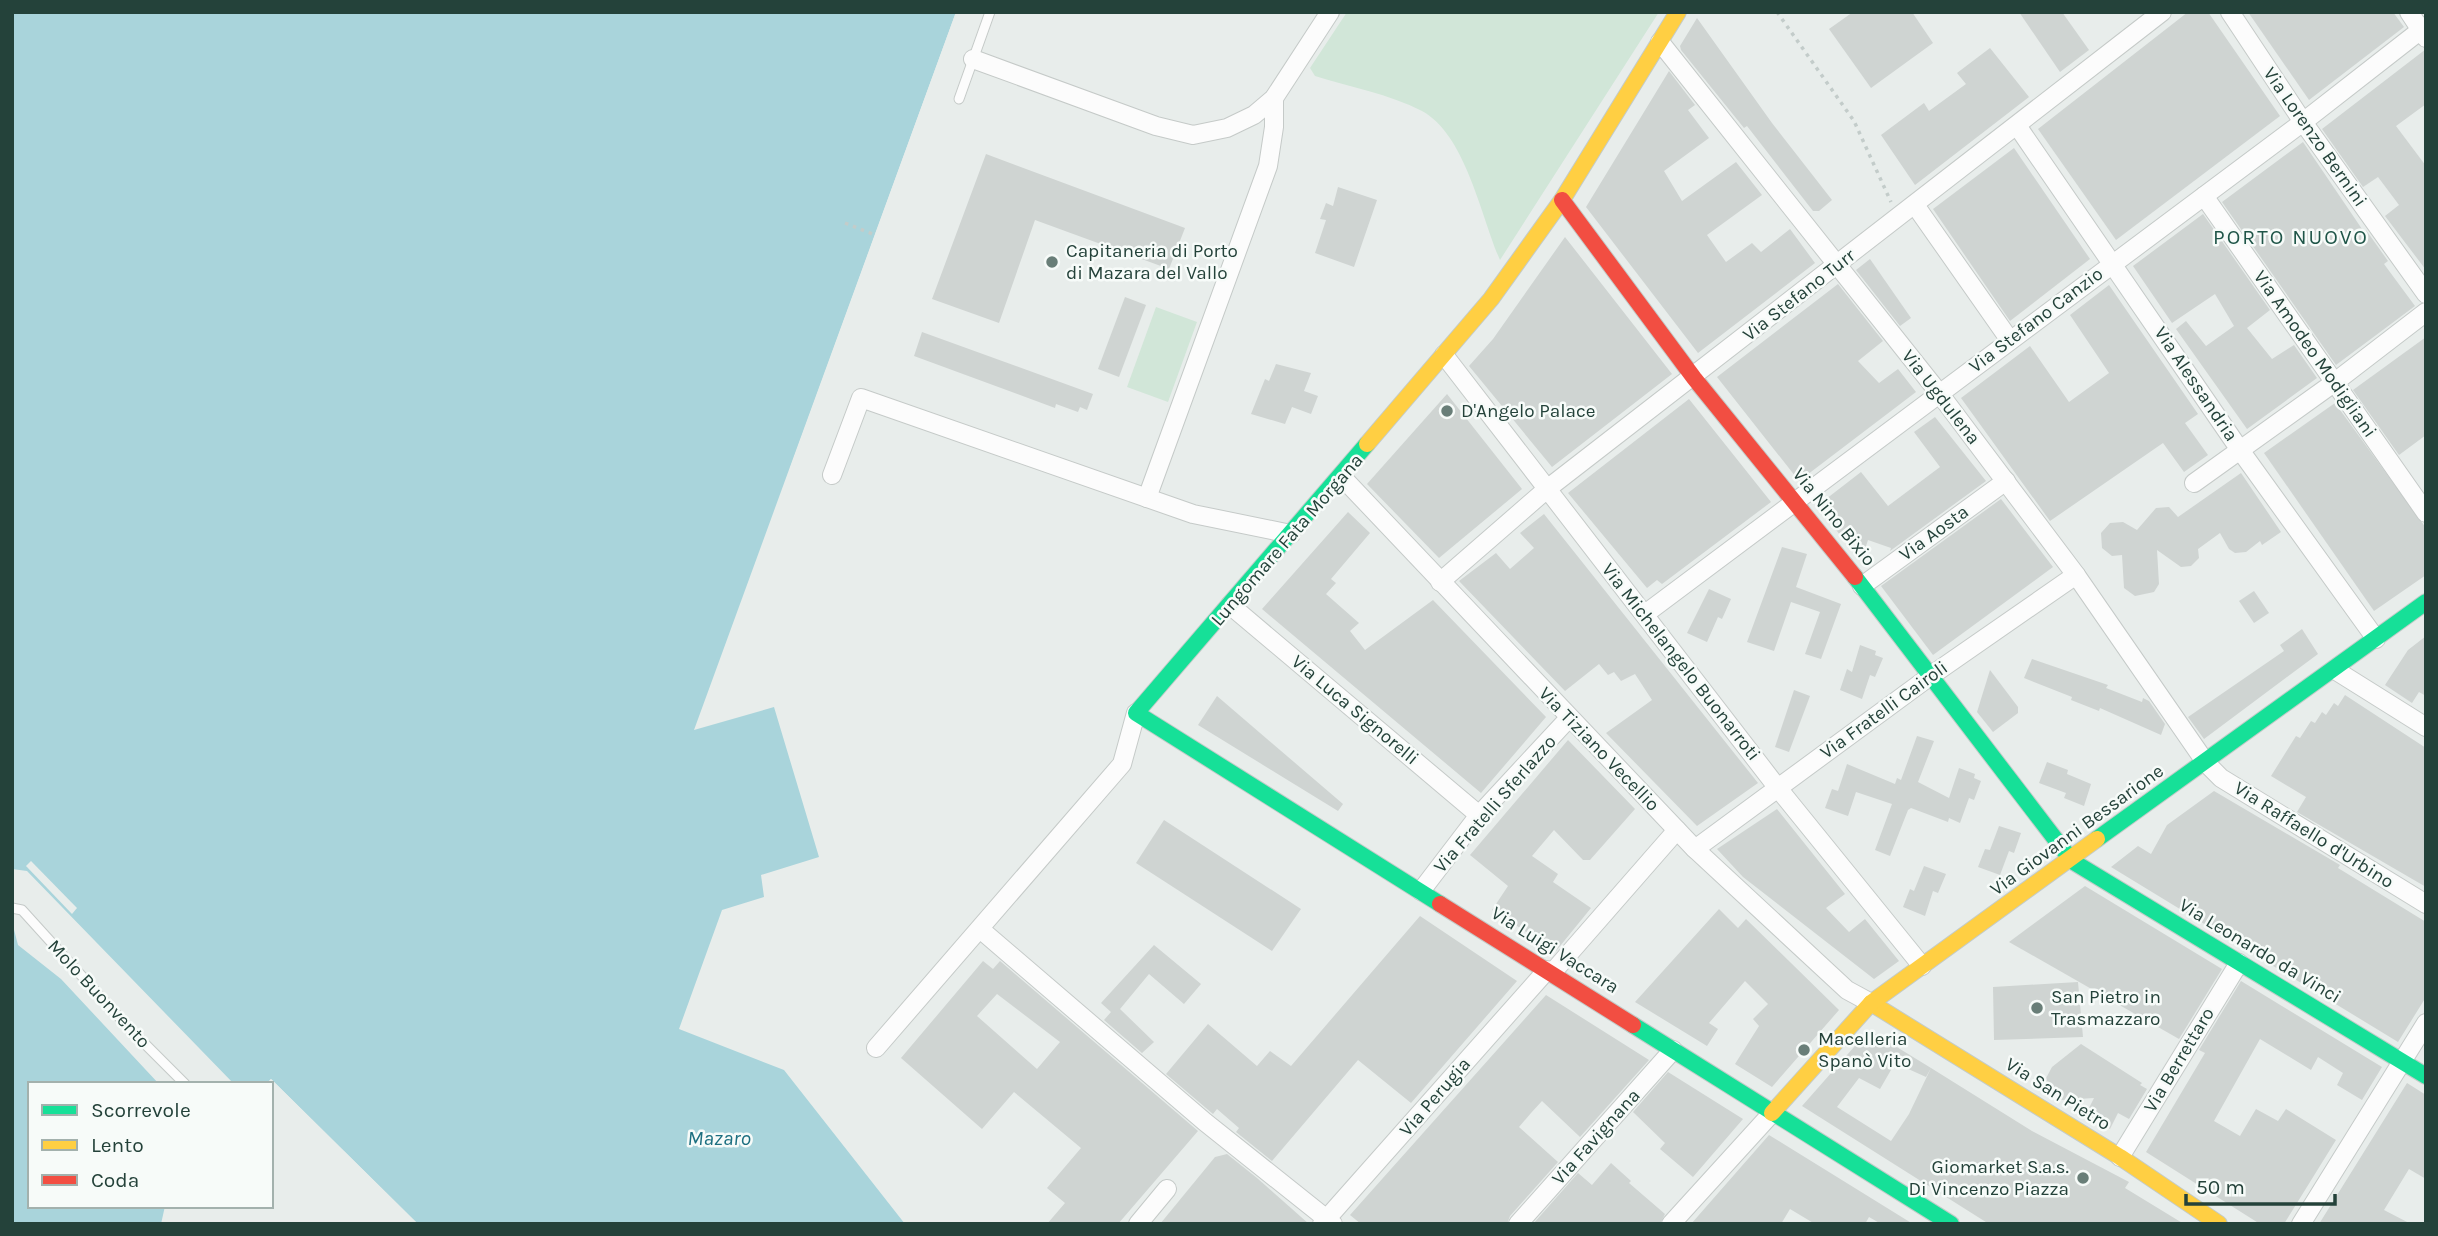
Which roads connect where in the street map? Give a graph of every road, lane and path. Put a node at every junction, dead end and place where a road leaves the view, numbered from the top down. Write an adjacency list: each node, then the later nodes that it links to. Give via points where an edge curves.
1 (990, 12): 10 (lane)
2 (1330, 12): 11 (street)
3 (1678, 12): 9 (main road, Lungomare Fata Morgana)
4 (1777, 12): 18 (path, via 1854,121)
5 (2162, 12): 14 (street, Via Stefano Turr)
6 (2230, 12): 13 (street, Via Lorenzo Bernini)
7 (2409, 12): 8 (street)
8 (2424, 31): 13 (street, Via Stefano Canzio)
9 (1660, 42): 16 (main road, Lungomare Fata Morgana); 22 (street, Via Ugdulena)
10 (973, 59): 11 (street, via 1156,126 1193,135 1254,116); 12 (lane)
11 (1274, 98): 36 (street, via 1268,166)
12 (959, 99)
13 (2303, 122): 15 (street, Via Stefano Canzio); 23 (street, Via Lorenzo Bernini)
14 (2018, 127): 17 (street, Via Stefano Turr); 21 (street, Via Alessandria)
15 (2204, 196): 21 (street, Via Stefano Canzio); 28 (street, Via Amodeo Modigliani)
16 (1562, 200): 26 (main road, Lungomare Fata Morgana); 27 (main road, Via Nino Bixio)
17 (1915, 205): 18 (street, Via Stefano Turr); 25 (street)
18 (1899, 216): 22 (street, Via Stefano Turr)
19 (845, 223): 20 (path)
20 (875, 235)
21 (2113, 261): 25 (street, Via Stefano Canzio); 30 (street, Via Alessandria)
22 (1836, 265): 27 (street, Via Stefano Turr); 29 (street, Via Ugdulena)
23 (2426, 295)
24 (2426, 312): 28 (street)
25 (2009, 340): 29 (street, Via Stefano Canzio)
26 (1444, 355): 32 (main road, Lungomare Fata Morgana); 35 (street, Via Michelangelo Buonarroti)
27 (1694, 378): 35 (street, Via Stefano Turr); 37 (main road, Via Nino Bixio)
28 (2335, 383): 30 (street); 38 (street, Via Amodeo Modigliani)
29 (1940, 393): 33 (street, Via Ugdulena); 37 (street, Via Stefano Canzio)
30 (2240, 450): 34 (street); 46 (street, Via Alessandria)
31 (832, 475): 36 (street, via 861,398)
32 (1342, 477): 39 (main road, Lungomare Fata Morgana); 41 (street, Via Tiziano Vecellio)
33 (2006, 481): 40 (street, Via Ugdulena); 42 (street, Via Aosta)
34 (2194, 483)
35 (1547, 489): 41 (street, Via Stefano Turr); 45 (street, Via Michelangelo Buonarroti)
36 (1147, 498): 39 (street, via 1192,514)
37 (1797, 504): 42 (main road, Via Nino Bixio); 45 (street, Via Stefano Canzio)
38 (2426, 513)
39 (1291, 534): 44 (main road, Lungomare Fata Morgana)
40 (2076, 575): 48 (street, Via Fratelli Cairoli); 52 (street, Via Ugdulena)
41 (1440, 582): 50 (street, Via Tiziano Vecellio)
42 (1862, 586): 48 (main road, Via Nino Bixio)
43 (2426, 602): 46 (main road, Via Giovanni Bessarione)
44 (1230, 606): 49 (main road, Lungomare Fata Morgana); 54 (street, Via Luca Signorelli)
45 (1645, 614): 53 (street, Via Michelangelo Buonarroti)
46 (2376, 639): 47 (main road, Via Giovanni Bessarione)
47 (2335, 670): 51 (street); 52 (main road, Via Giovanni Bessarione)
48 (1929, 677): 53 (street, Via Fratelli Cairoli); 57 (main road, Via Nino Bixio)
49 (1136, 713): 58 (main road, Via Luigi Vaccara); 61 (street, Lungomare Fata Morgana, via 1122,764)
50 (1569, 718): 54 (street, Via Fratelli Sferlazzo); 55 (street, Via Tiziano Vecellio)
51 (2426, 727)
52 (2206, 763): 57 (main road, Via Giovanni Bessarione); 59 (street, Via Raffaello d'Urbino, via 2221,778)
53 (1777, 787): 56 (street, Via Fratelli Cairoli); 63 (street, Via Michelangelo Buonarroti)
54 (1479, 815): 58 (street, Via Fratelli Sferlazzo)
55 (1677, 830): 56 (street, Via Tiziano Vecellio); 64 (street, Via Perugia)
56 (1695, 849): 65 (street, Via Tiziano Vecellio, via 1847,990)
57 (2072, 861): 62 (main road, Via Leonardo da Vinci); 63 (main road, Via Giovanni Bessarione)
58 (1421, 891): 64 (main road, Via Luigi Vaccara)
59 (2426, 904)
60 (12, 908): 71 (lane, Molo Buonvento, via 22,910)
61 (980, 929): 67 (street, Lungomare Fata Morgana); 75 (street)
62 (2239, 963): 69 (main road, Via Leonardo da Vinci); 73 (street, Via Berrettaro)
63 (1922, 966): 65 (main road, Via Giovanni Bessarione)
64 (1549, 971): 68 (main road, Via Luigi Vaccara); 75 (street, Via Perugia)
65 (1871, 1003): 72 (main road, Via Giovanni Bessarione); 73 (main road, Via San Pietro)
66 (2426, 1023): 69 (street)
67 (876, 1048)
68 (1673, 1050): 72 (main road, Via Luigi Vaccara); 77 (street, Via Favignana)
69 (2403, 1062): 70 (main road, Via Leonardo da Vinci); 81 (street)
70 (2426, 1076)
71 (183, 1082)
72 (1772, 1113): 78 (street); 79 (main road, Via Luigi Vaccara)
73 (2120, 1157): 80 (main road, Via San Pietro)
74 (1167, 1189): 76 (street)
75 (1327, 1222)
76 (1138, 1224)
77 (1518, 1224)
78 (1671, 1224)
79 (1951, 1224)
80 (2219, 1224)
81 (2301, 1224)

